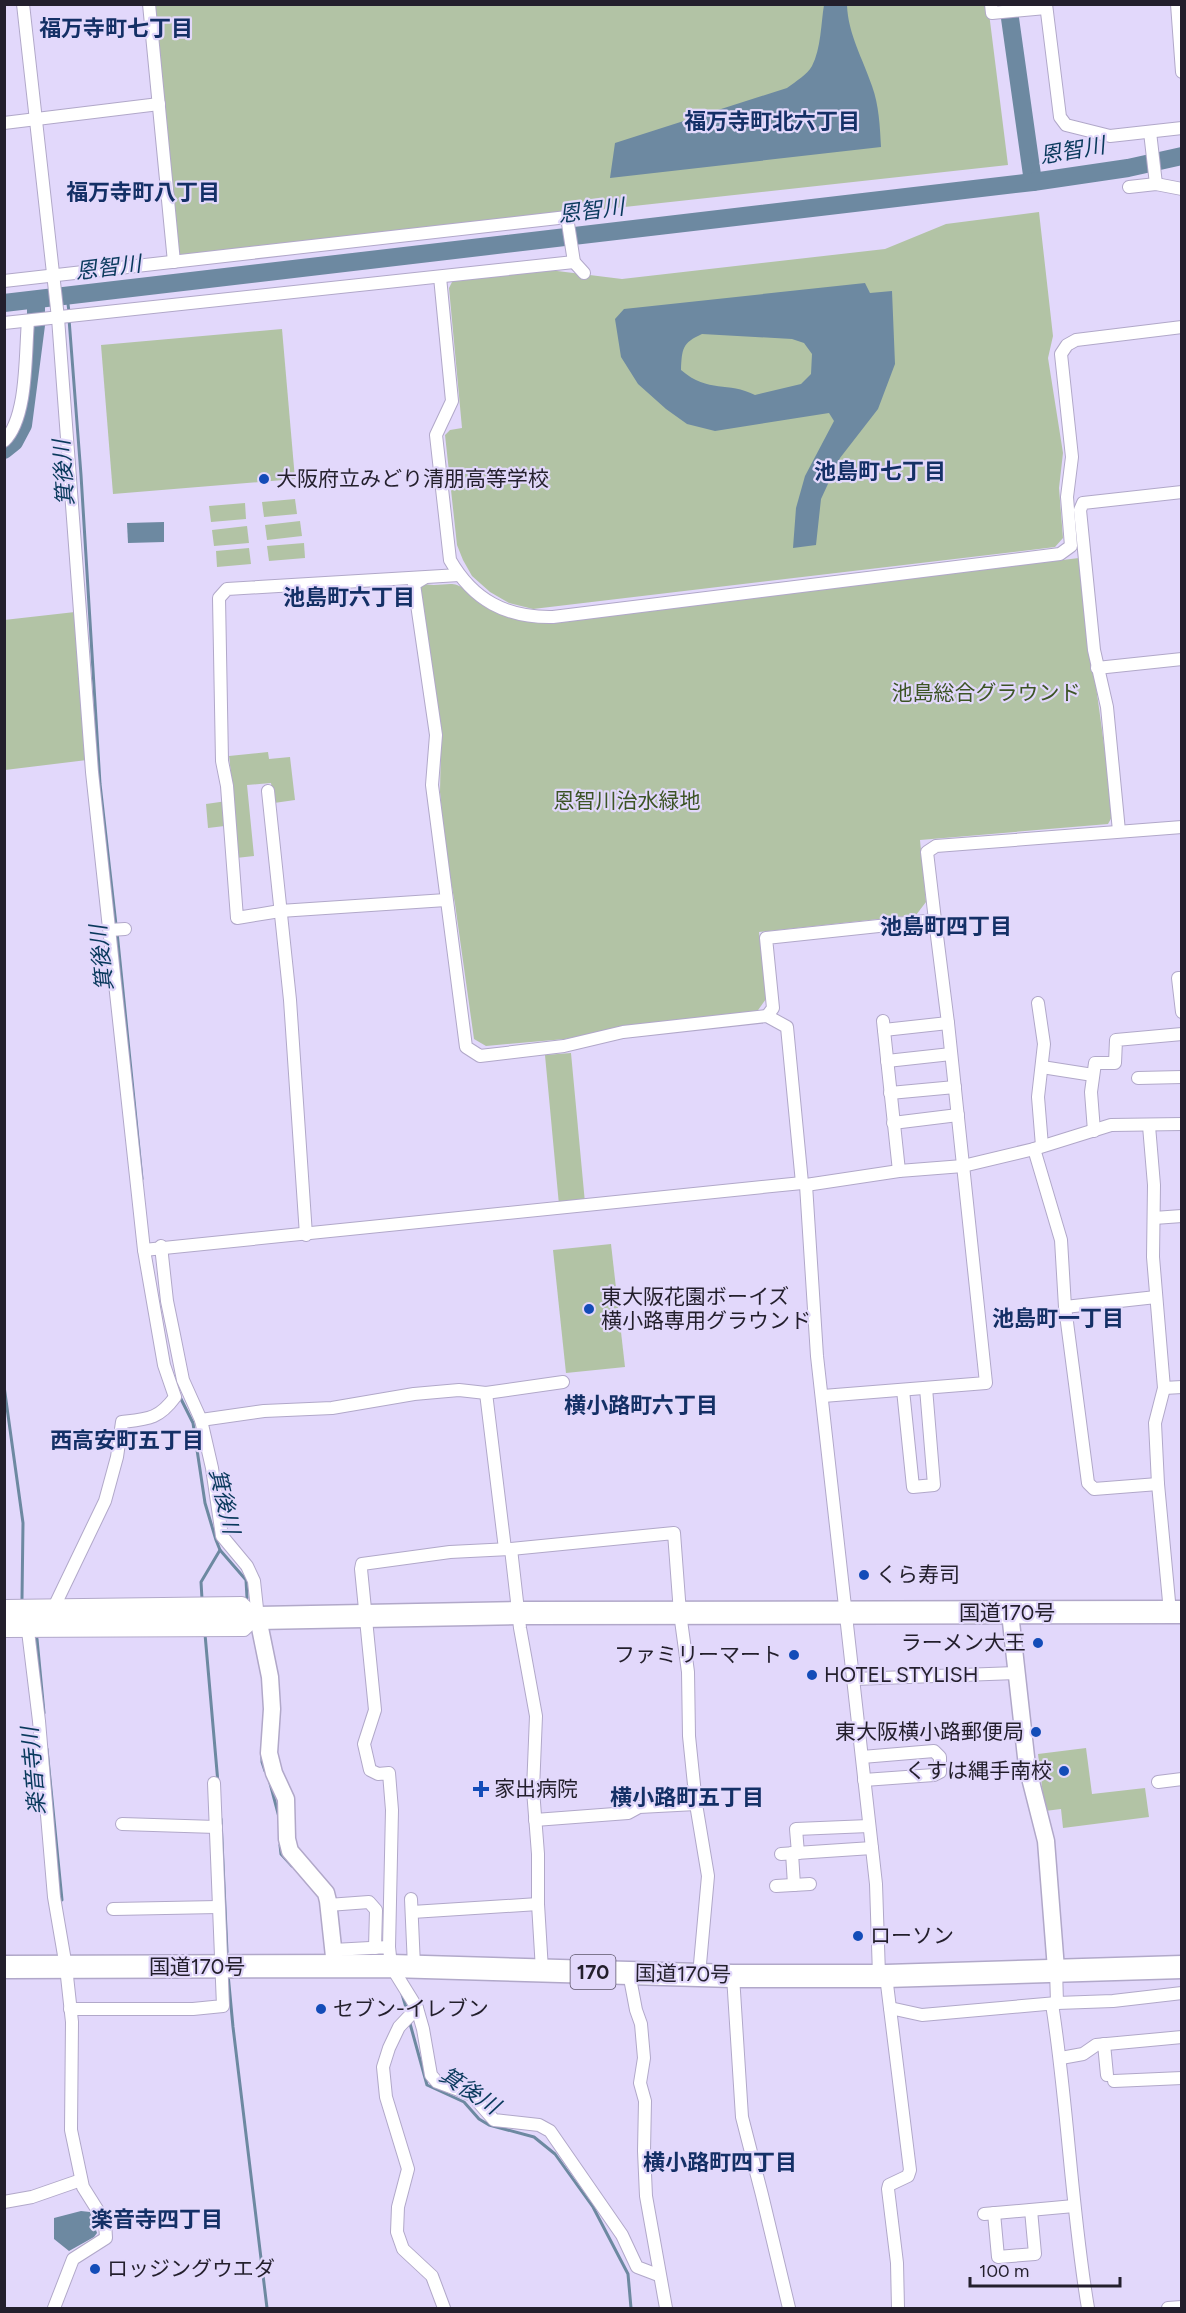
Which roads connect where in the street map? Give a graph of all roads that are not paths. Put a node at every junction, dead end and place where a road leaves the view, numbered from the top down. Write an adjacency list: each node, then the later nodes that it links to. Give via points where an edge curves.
1 (23, 4): 8 (street)
2 (149, 4): 7 (street)
3 (1177, 4): 6 (street)
4 (1046, 6): 5 (street); 11 (street, via 1060,117 1066,125 1110,136)
5 (992, 9)
6 (1182, 72)
7 (159, 104): 8 (street); 16 (street)
8 (36, 119): 9 (street); 18 (street)
9 (4, 123)
10 (1182, 128): 11 (street)
11 (1150, 132): 12 (street)
12 (1156, 184): 13 (street); 14 (street)
13 (1129, 187)
14 (1182, 189)
15 (573, 257): 16 (street, via 567,217); 17 (street); 19 (street)
16 (174, 262): 18 (street)
17 (584, 273)
18 (54, 276): 20 (street); 21 (street)
19 (440, 277): 21 (street, via 83,315); 29 (street, via 452,401 436,435 447,546)
20 (4, 281)
21 (57, 314): 22 (street); 40 (street, via 92,772)
22 (34, 320): 23 (street); 25 (street, via 21,406)
23 (4, 323)
24 (1182, 327): 27 (street, via 1076,340 1061,354 1072,457 1067,497)
25 (4, 441)
26 (1182, 492): 28 (street, via 1083,503 1080,510)
27 (1071, 546): 28 (street); 29 (street, via 1051,556 531,618 487,601)
28 (1085, 555): 32 (street)
29 (459, 575): 30 (street)
30 (424, 578): 36 (street, via 414,584 436,735 432,785); 37 (street, via 227,589 219,598 222,761 237,918)
31 (1182, 659): 32 (street)
32 (1097, 668): 35 (street, via 1107,707)
33 (268, 791): 37 (street)
34 (1182, 826): 35 (street)
35 (1119, 831): 38 (street, via 936,846 927,852)
36 (446, 900): 37 (street); 44 (street, via 466,1047 480,1056 564,1046 623,1032)
37 (280, 911): 66 (street)
38 (935, 920): 44 (street, via 766,938 773,1008); 45 (street)
39 (125, 928): 40 (street)
40 (110, 930): 68 (street)
41 (1182, 978): 43 (street, via 1178,978)
42 (1038, 1003): 49 (street, via 1044,1044)
43 (1182, 1012)
44 (766, 1016): 63 (street, via 787,1028)
45 (948, 1023): 47 (street); 48 (street, via 883,1025)
46 (1182, 1034): 50 (street, via 1116,1040 1115,1064 1095,1063)
47 (951, 1054): 48 (street); 53 (street)
48 (887, 1061): 54 (street)
49 (1042, 1067): 50 (street); 60 (street)
50 (1093, 1074): 59 (street)
51 (1182, 1077): 52 (street)
52 (1138, 1078)
53 (955, 1087): 54 (street); 55 (street)
54 (891, 1093): 56 (street)
55 (958, 1115): 56 (street); 61 (street)
56 (893, 1123): 62 (street)
57 (1182, 1124): 58 (street)
58 (1149, 1126): 59 (street, via 1111,1125); 65 (street)
59 (1094, 1131): 60 (street)
60 (1038, 1148): 61 (street); 70 (street, via 1061,1240)
61 (963, 1166): 62 (street); 73 (street, via 986,1383)
62 (899, 1171): 63 (street)
63 (804, 1184): 66 (street); 77 (street)
64 (1182, 1216): 65 (street)
65 (1154, 1218): 69 (street)
66 (306, 1235): 67 (street)
67 (161, 1246): 68 (street); 78 (street, via 183,1380)
68 (144, 1250): 81 (street, via 164,1365 175,1397 166,1410 147,1419 122,1422 105,1502)
69 (1156, 1297): 70 (street); 74 (street)
70 (1065, 1307): 79 (street, via 1088,1483 1094,1489)
71 (563, 1382): 76 (street)
72 (1182, 1387): 74 (street)
73 (926, 1388): 75 (street); 75 (street, via 934,1485 913,1487)
74 (1164, 1388): 79 (street, via 1155,1423)
75 (903, 1390): 77 (street)
76 (486, 1392): 78 (street, via 414,1394 332,1408 264,1411); 80 (street)
77 (823, 1396): 86 (street)
78 (201, 1420): 90 (street, via 222,1536 254,1581)
79 (1158, 1484): 83 (street)
80 (508, 1549): 84 (street); 85 (street, via 674,1533); 88 (street, via 362,1563)
81 (55, 1605): 82 (street); 90 (street, via 242,1603)
82 (4, 1606)
83 (1176, 1612): 87 (highway, 国道170号)
84 (518, 1613): 85 (highway, 国道170号); 88 (highway, 国道170号); 101 (street, via 536,1716)
85 (680, 1613): 86 (highway, 国道170号); 100 (street, via 688,1672)
86 (846, 1613): 87 (highway, 国道170号); 94 (street)
87 (1010, 1613): 93 (street)
88 (365, 1615): 90 (highway, 国道170号); 115 (street, via 375,1710 364,1744 370,1770 389,1773 390,1782)
89 (4, 1618): 90 (highway, 国道170号)
90 (258, 1618): 92 (street, via 244,1630); 111 (street, via 270,1677 269,1753 286,1799 287,1839 290,1851 326,1893)
91 (4, 1631): 92 (street)
92 (28, 1631): 119 (street, via 54,1897)
93 (1016, 1673): 94 (street); 123 (street, via 1027,1766 1046,1841)
94 (854, 1679): 95 (street)
95 (862, 1757): 97 (street); 97 (street, via 934,1750 940,1757 940,1772 934,1775)
96 (1182, 1779): 98 (street)
97 (864, 1780): 103 (street)
98 (1158, 1782)
99 (214, 1783): 104 (street)
100 (696, 1804): 101 (street); 125 (street, via 708,1876)
101 (535, 1820): 110 (street)
102 (122, 1824): 104 (street)
103 (869, 1826): 105 (street); 106 (street, via 796,1829)
104 (216, 1827): 112 (street)
105 (872, 1848): 106 (street); 127 (street)
106 (790, 1853): 108 (street)
107 (810, 1884): 108 (street)
108 (794, 1885): 109 (street)
109 (776, 1886)
110 (538, 1904): 117 (street, via 412,1905); 122 (street)
111 (328, 1905): 114 (street, via 369,1902 376,1910); 116 (street)
112 (218, 1907): 113 (street); 120 (street)
113 (113, 1910)
114 (375, 1948): 115 (street); 116 (street)
115 (390, 1957): 116 (highway, 国道170号 / 170); 117 (highway, 国道170号 / 170); 130 (street)
116 (334, 1958): 120 (highway, 国道170号 / 170)
117 (414, 1966): 122 (highway, 国道170号 / 170)
118 (4, 1967): 119 (highway, 国道170号 / 170)
119 (66, 1967): 120 (highway, 国道170号 / 170); 132 (street)
120 (220, 1967): 132 (street, via 222,2006)
121 (1182, 1967): 123 (highway, 国道170号 / 170)
122 (542, 1970): 124 (highway, 国道170号 / 170)
123 (1056, 1970): 127 (highway, 国道170号 / 170); 129 (street)
124 (629, 1973): 125 (highway, 国道170号 / 170); 141 (street, via 641,2024 646,2196)
125 (699, 1975): 126 (highway, 国道170号 / 170)
126 (733, 1976): 127 (highway, 国道170号 / 170); 146 (street, via 742,2117)
127 (883, 1976): 131 (street)
128 (1182, 1993): 129 (street)
129 (1055, 2004): 131 (street, via 922,2015); 135 (street)
130 (417, 2008): 141 (street, via 431,2075 437,2082 472,2095 494,2120 539,2125 550,2131 622,2235 637,2268); 144 (street, via 399,2027 383,2067 386,2097 408,2169 398,2207 397,2232 403,2249 432,2276)
131 (890, 2008): 147 (street, via 910,2170 908,2176 888,2189)
132 (70, 2009): 137 (street, via 71,2130)
133 (1182, 2037): 134 (street)
134 (1104, 2044): 135 (street, via 1083,2054); 136 (street, via 1111,2078)
135 (1061, 2058): 139 (street)
136 (1182, 2078)
137 (81, 2180): 138 (street, via 32,2198); 143 (street, via 105,2222 106,2238 74,2259)
138 (4, 2202)
139 (1074, 2206): 140 (street); 148 (street)
140 (1031, 2210): 140 (street, via 1035,2254 998,2258 989,2214)
141 (658, 2275): 145 (street)
142 (1182, 2307): 149 (street)
143 (54, 2308)
144 (444, 2308)
145 (666, 2308)
146 (789, 2308)
147 (898, 2308)
148 (1088, 2308)
149 (1168, 2308)

